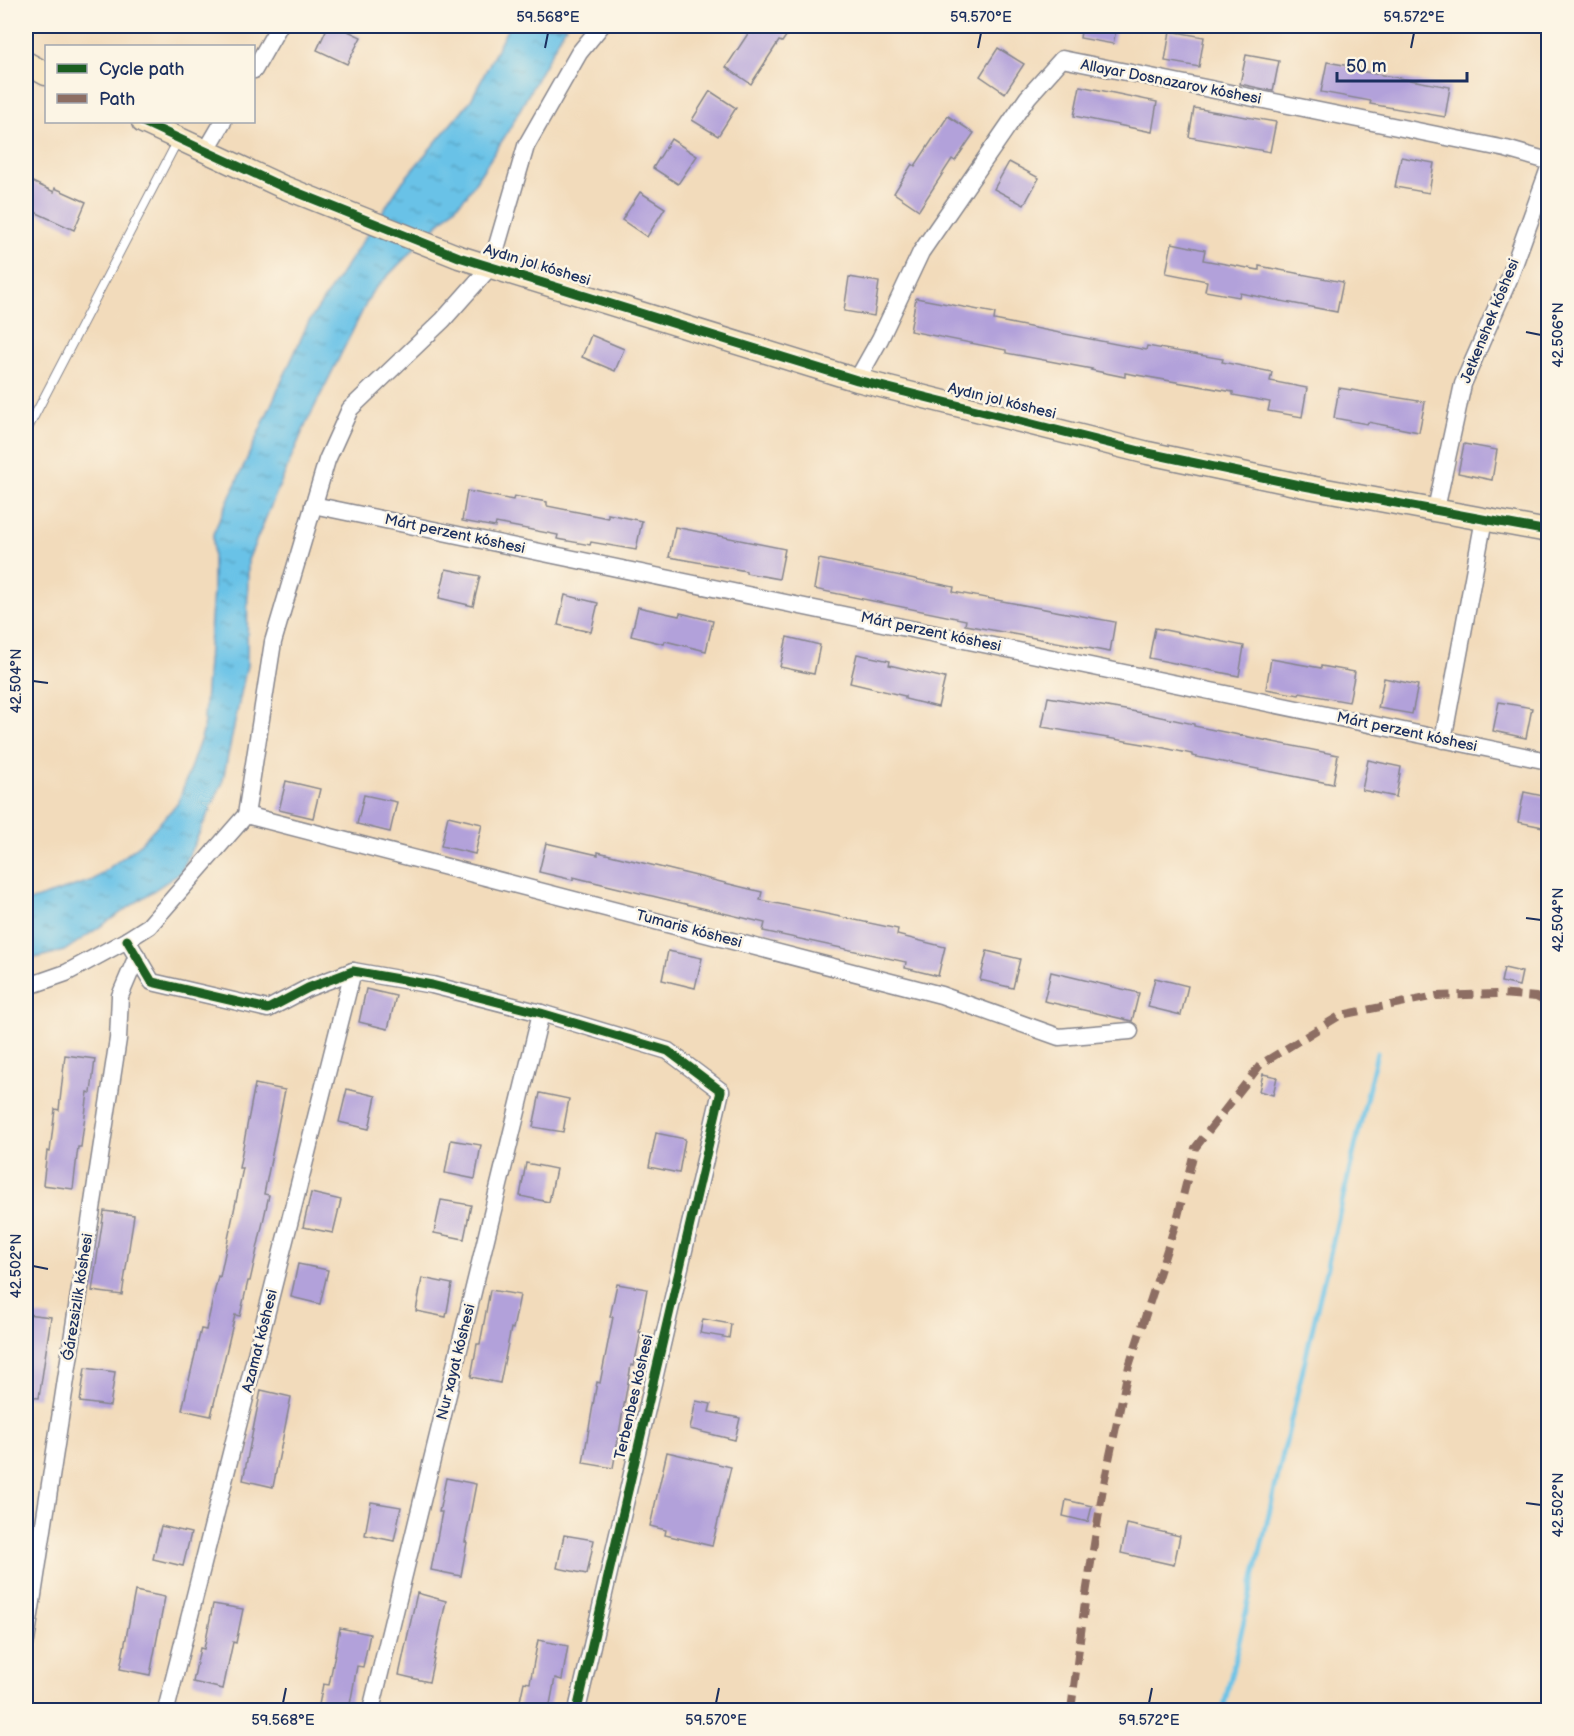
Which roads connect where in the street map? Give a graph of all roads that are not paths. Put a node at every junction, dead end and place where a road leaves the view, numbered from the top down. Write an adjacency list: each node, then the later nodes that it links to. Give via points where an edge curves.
1 (279, 26): 4 (street)
2 (601, 26): 12 (street, via 579,54 526,146)
3 (26, 63): 5 (street)
4 (255, 68)
5 (45, 73)
6 (145, 123): 8 (street)
7 (222, 123): 9 (street)
8 (178, 139): 9 (street); 14 (lane)
9 (206, 151): 12 (street, Aydın jol kóshesi, via 281,186)
10 (1548, 161): 13 (street, Allayar Dosnazarov kóshesi, via 1506,149 1062,59 1028,97 921,252)
11 (1548, 171): 16 (street, Jetkenshek kóshesi, via 1509,279 1463,384)
12 (491, 266): 13 (street, Aydın jol kóshesi); 15 (street, via 443,320 350,409 327,460)
13 (857, 380): 16 (street, Aydın jol kóshesi, via 1149,453)
14 (26, 432)
15 (313, 505): 19 (street, Márt perzent kóshesi); 21 (street, via 273,642)
16 (1436, 509): 17 (street, Aydın jol kóshesi)
17 (1484, 519): 18 (street, Aydın jol kóshesi); 19 (street)
18 (1548, 531)
19 (1443, 740): 20 (street, Márt perzent kóshesi)
20 (1548, 761)
21 (246, 815): 22 (street, via 149,926); 27 (street, Tumaris kóshesi, via 941,995 1059,1037)
22 (127, 940): 23 (street); 25 (street, via 66,973)
23 (136, 956): 24 (street, via 152,982 268,1009); 28 (street, Ǵárezsizlik kóshesi, via 120,996 118,1039)
24 (353, 970): 26 (street, via 432,984); 29 (street, Azamat kóshesi)
25 (26, 987)
26 (541, 1012): 30 (street, Nur xayat kóshesi); 31 (street, Terbenbes kóshesi, via 668,1051 721,1091)
27 (1130, 1031)
28 (26, 1641)
29 (166, 1710)
30 (371, 1710)
31 (577, 1710)

